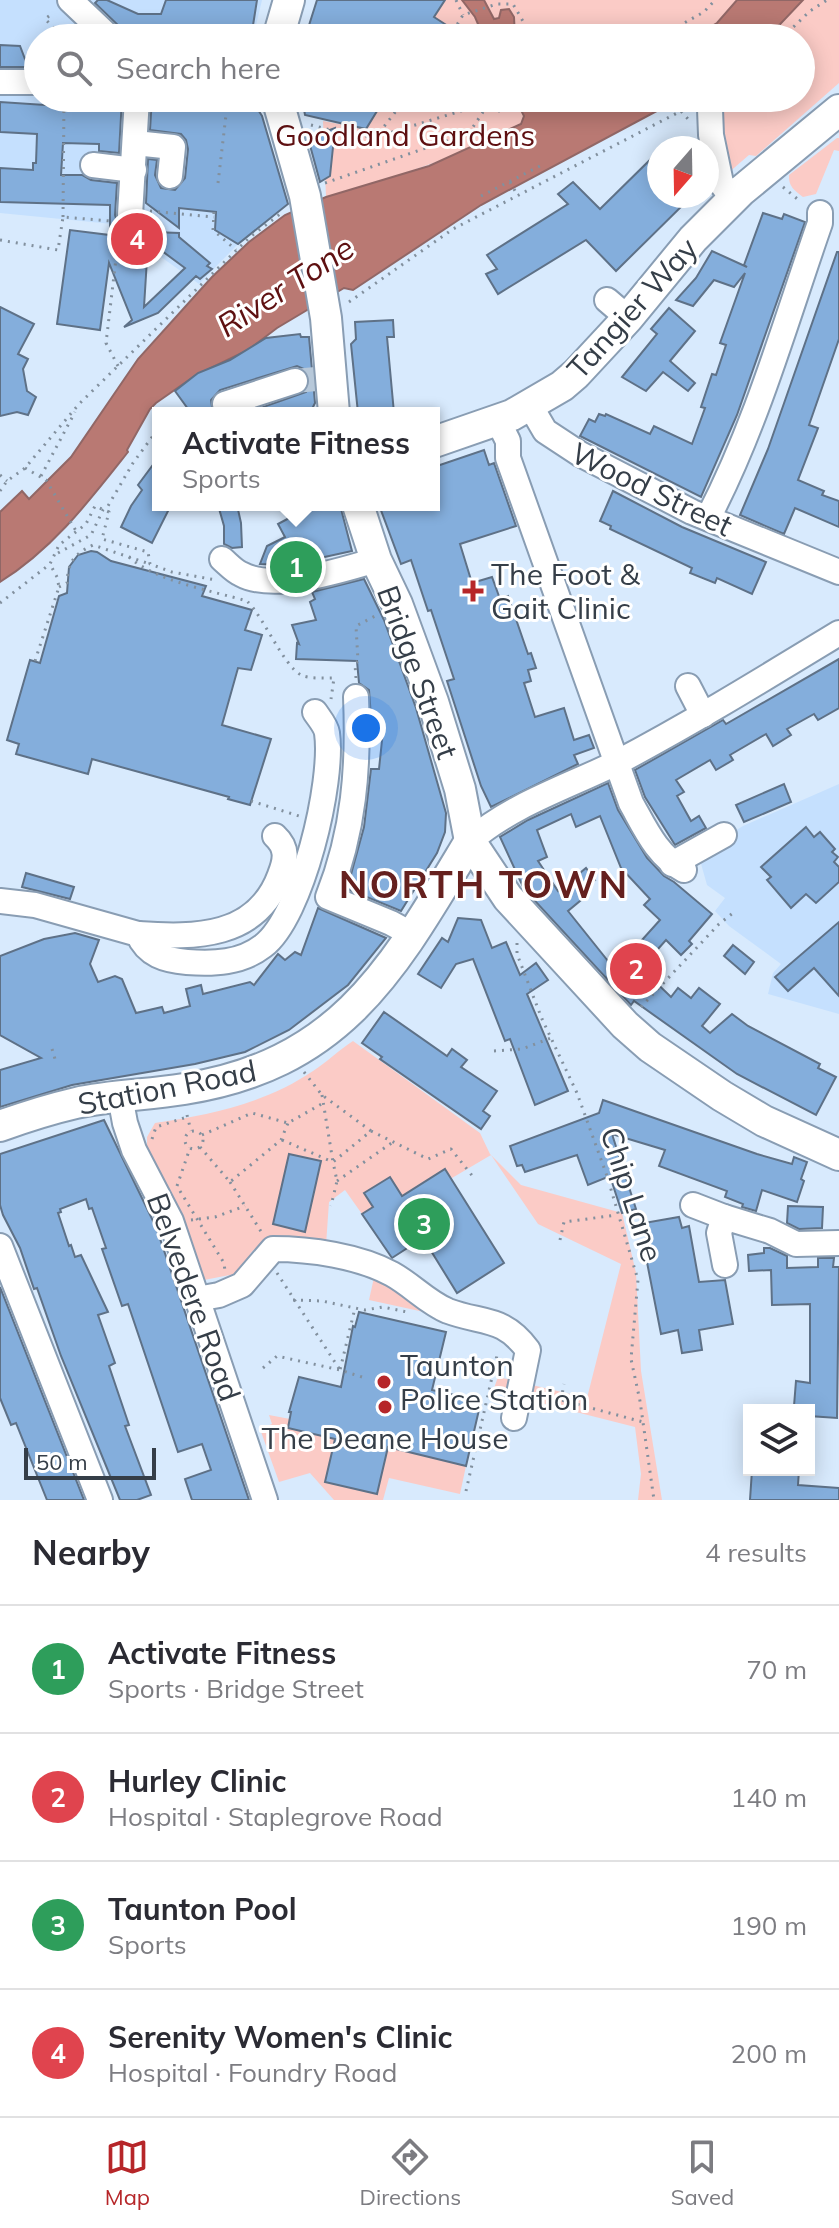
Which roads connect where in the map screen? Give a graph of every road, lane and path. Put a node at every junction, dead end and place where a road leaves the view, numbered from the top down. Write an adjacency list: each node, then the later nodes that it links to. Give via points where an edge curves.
1 (70, 0): 10 (street)
2 (289, 0): 11 (main road)
3 (456, 0): 7 (path)
4 (715, 0): 14 (path)
5 (827, 0): 15 (path)
6 (514, 2): 7 (path); 13 (path)
7 (463, 15): 12 (path)
8 (49, 16): 9 (path, via 45,19)
9 (50, 24)
10 (95, 24)
11 (282, 24)
12 (458, 24)
13 (525, 24)
14 (682, 24)
15 (797, 24)
16 (0, 82): 17 (street)
17 (24, 82)
18 (839, 110): 36 (main road, Tangier Way)
19 (64, 112): 45 (path)
20 (136, 112): 31 (street)
21 (226, 112): 38 (path)
22 (280, 112): 39 (main road)
23 (297, 112): 30 (path, via 302,124)
24 (395, 112): 30 (path)
25 (458, 112): 30 (path)
26 (483, 112): 39 (path, via 469,133)
27 (679, 112): 41 (path)
28 (682, 112): 29 (path, via 687,120)
29 (704, 115): 42 (street, via 721,183)
30 (376, 137)
31 (135, 143): 34 (street); 35 (street, via 173,147)
32 (93, 165): 34 (street)
33 (540, 166): 37 (path)
34 (134, 170): 43 (street)
35 (170, 176)
36 (755, 178): 42 (main road, Tangier Way); 44 (path, via 765,190 778,182)
37 (510, 182): 40 (path); 41 (path)
38 (218, 183)
39 (304, 193): 47 (path); 48 (main road)
40 (481, 196)
41 (518, 197): 48 (path, via 453,229)
42 (733, 199): 54 (main road, Tangier Way, via 618,309 576,374)
43 (135, 211): 47 (path, via 214,214 213,230)
44 (820, 213): 65 (street, via 762,395)
45 (63, 217): 46 (path, via 58,250); 49 (path, via 120,222 106,343)
46 (0, 240)
47 (236, 250): 49 (path)
48 (326, 318): 50 (main road)
49 (118, 366): 51 (path)
50 (314, 379): 52 (street); 53 (main road)
51 (79, 404): 58 (path); 60 (path)
52 (225, 404)
53 (330, 407)
54 (531, 407): 55 (main road); 65 (street, Wood Street, via 559,443)
55 (498, 421): 57 (main road); 84 (street)
56 (152, 437): 63 (path)
57 (440, 440)
58 (25, 468): 60 (path); 61 (path)
59 (0, 475): 61 (path)
60 (41, 476): 66 (path)
61 (7, 481): 62 (path)
62 (0, 491)
63 (103, 510): 66 (path, via 95,506); 67 (path, via 91,535); 72 (path, via 109,512 102,539 148,552)
64 (360, 511): 70 (main road, Bridge Street)
65 (708, 518): 73 (street, Wood Street)
66 (76, 531): 67 (path)
67 (56, 554): 71 (path)
68 (129, 557): 72 (path); 75 (path, via 93,545 71,561 67,583); 83 (path, via 167,577 247,601 303,676 334,678)
69 (222, 559): 74 (street)
70 (376, 560): 74 (street, via 309,578); 77 (main road, Bridge Street)
71 (50, 564): 75 (path); 76 (path)
72 (150, 564): 74 (path, via 212,581)
73 (839, 572)
74 (243, 576)
75 (59, 587): 79 (path)
76 (0, 603)
77 (397, 604): 81 (path, via 356,626); 87 (main road, Bridge Street, via 460,789)
78 (839, 633): 82 (street)
79 (35, 661)
80 (688, 686): 82 (street)
81 (356, 697): 92 (street, via 354,803 343,859 328,897)
82 (703, 715): 84 (street)
83 (321, 721): 91 (street, via 319,821 299,889 283,924 265,946 241,959 177,961 158,957 143,946)
84 (616, 762): 85 (street, via 631,803 656,846 678,867); 87 (street, via 490,824)
85 (724, 835)
86 (275, 836): 91 (street, via 286,857 274,892 256,914 208,934)
87 (470, 841): 89 (main road); 92 (main road, Station Road)
88 (0, 901): 91 (street, via 35,905)
89 (517, 907): 93 (main road); 94 (path, Chip Lane, via 517,954)
90 (733, 913): 93 (path)
91 (138, 934)
92 (413, 935): 97 (main road, Station Road, via 360,1002)
93 (625, 1025): 112 (main road, via 722,1096)
94 (551, 1038): 96 (path, via 522,1049); 122 (path, Chip Lane, via 577,1093)
95 (52, 1049): 98 (path)
96 (494, 1051)
97 (292, 1056): 99 (path); 100 (main road, Station Road, via 228,1081)
98 (55, 1059)
99 (322, 1095): 101 (path); 105 (path)
100 (120, 1096): 104 (main road, Station Road); 123 (street, Belvedere Road, via 134,1150)
101 (325, 1102): 103 (path); 113 (path)
102 (187, 1117): 108 (path, via 156,1127)
103 (288, 1123): 106 (path, via 252,1113); 107 (path)
104 (0, 1126)
105 (371, 1131): 109 (path); 113 (path)
106 (202, 1135): 110 (path); 111 (path, via 188,1133)
107 (281, 1140): 113 (path); 117 (path)
108 (152, 1142)
109 (393, 1142): 115 (path, via 428,1159 451,1149); 116 (path)
110 (200, 1147): 111 (path); 117 (path)
111 (190, 1148): 118 (path)
112 (839, 1155)
113 (333, 1162): 116 (path)
114 (171, 1175): 118 (path)
115 (474, 1178)
116 (337, 1181): 121 (path)
117 (230, 1182): 120 (path)
118 (177, 1186): 123 (path); 125 (path)
119 (693, 1205): 124 (street)
120 (245, 1206): 125 (path); 129 (path)
121 (331, 1206)
122 (619, 1215): 126 (path, via 564,1222); 144 (path, Chip Lane, via 638,1280 631,1359)
123 (169, 1217): 125 (path); 132 (street, Belvedere Road)
124 (724, 1217): 127 (street, via 796,1244); 130 (street, via 719,1233)
125 (198, 1218): 131 (path, via 224,1263)
126 (560, 1240)
127 (839, 1243)
128 (0, 1246): 146 (street)
129 (270, 1252): 131 (street, via 242,1285); 133 (path); 136 (street, via 303,1249 389,1272 442,1308)
130 (725, 1265)
131 (228, 1291): 132 (street)
132 (197, 1299): 147 (street, Belvedere Road)
133 (293, 1300): 134 (path); 138 (path)
134 (355, 1308): 135 (path); 138 (path)
135 (411, 1313)
136 (503, 1326): 141 (street, via 528,1350); 145 (path)
137 (263, 1368): 138 (path, via 277,1356)
138 (340, 1370): 139 (path)
139 (362, 1377)
140 (564, 1384): 142 (path)
141 (520, 1389): 142 (path); 143 (street)
142 (561, 1400): 144 (path)
143 (514, 1418)
144 (643, 1422): 148 (path, Chip Lane)
145 (466, 1491)
146 (100, 1500)
147 (265, 1500)
148 (654, 1500)

